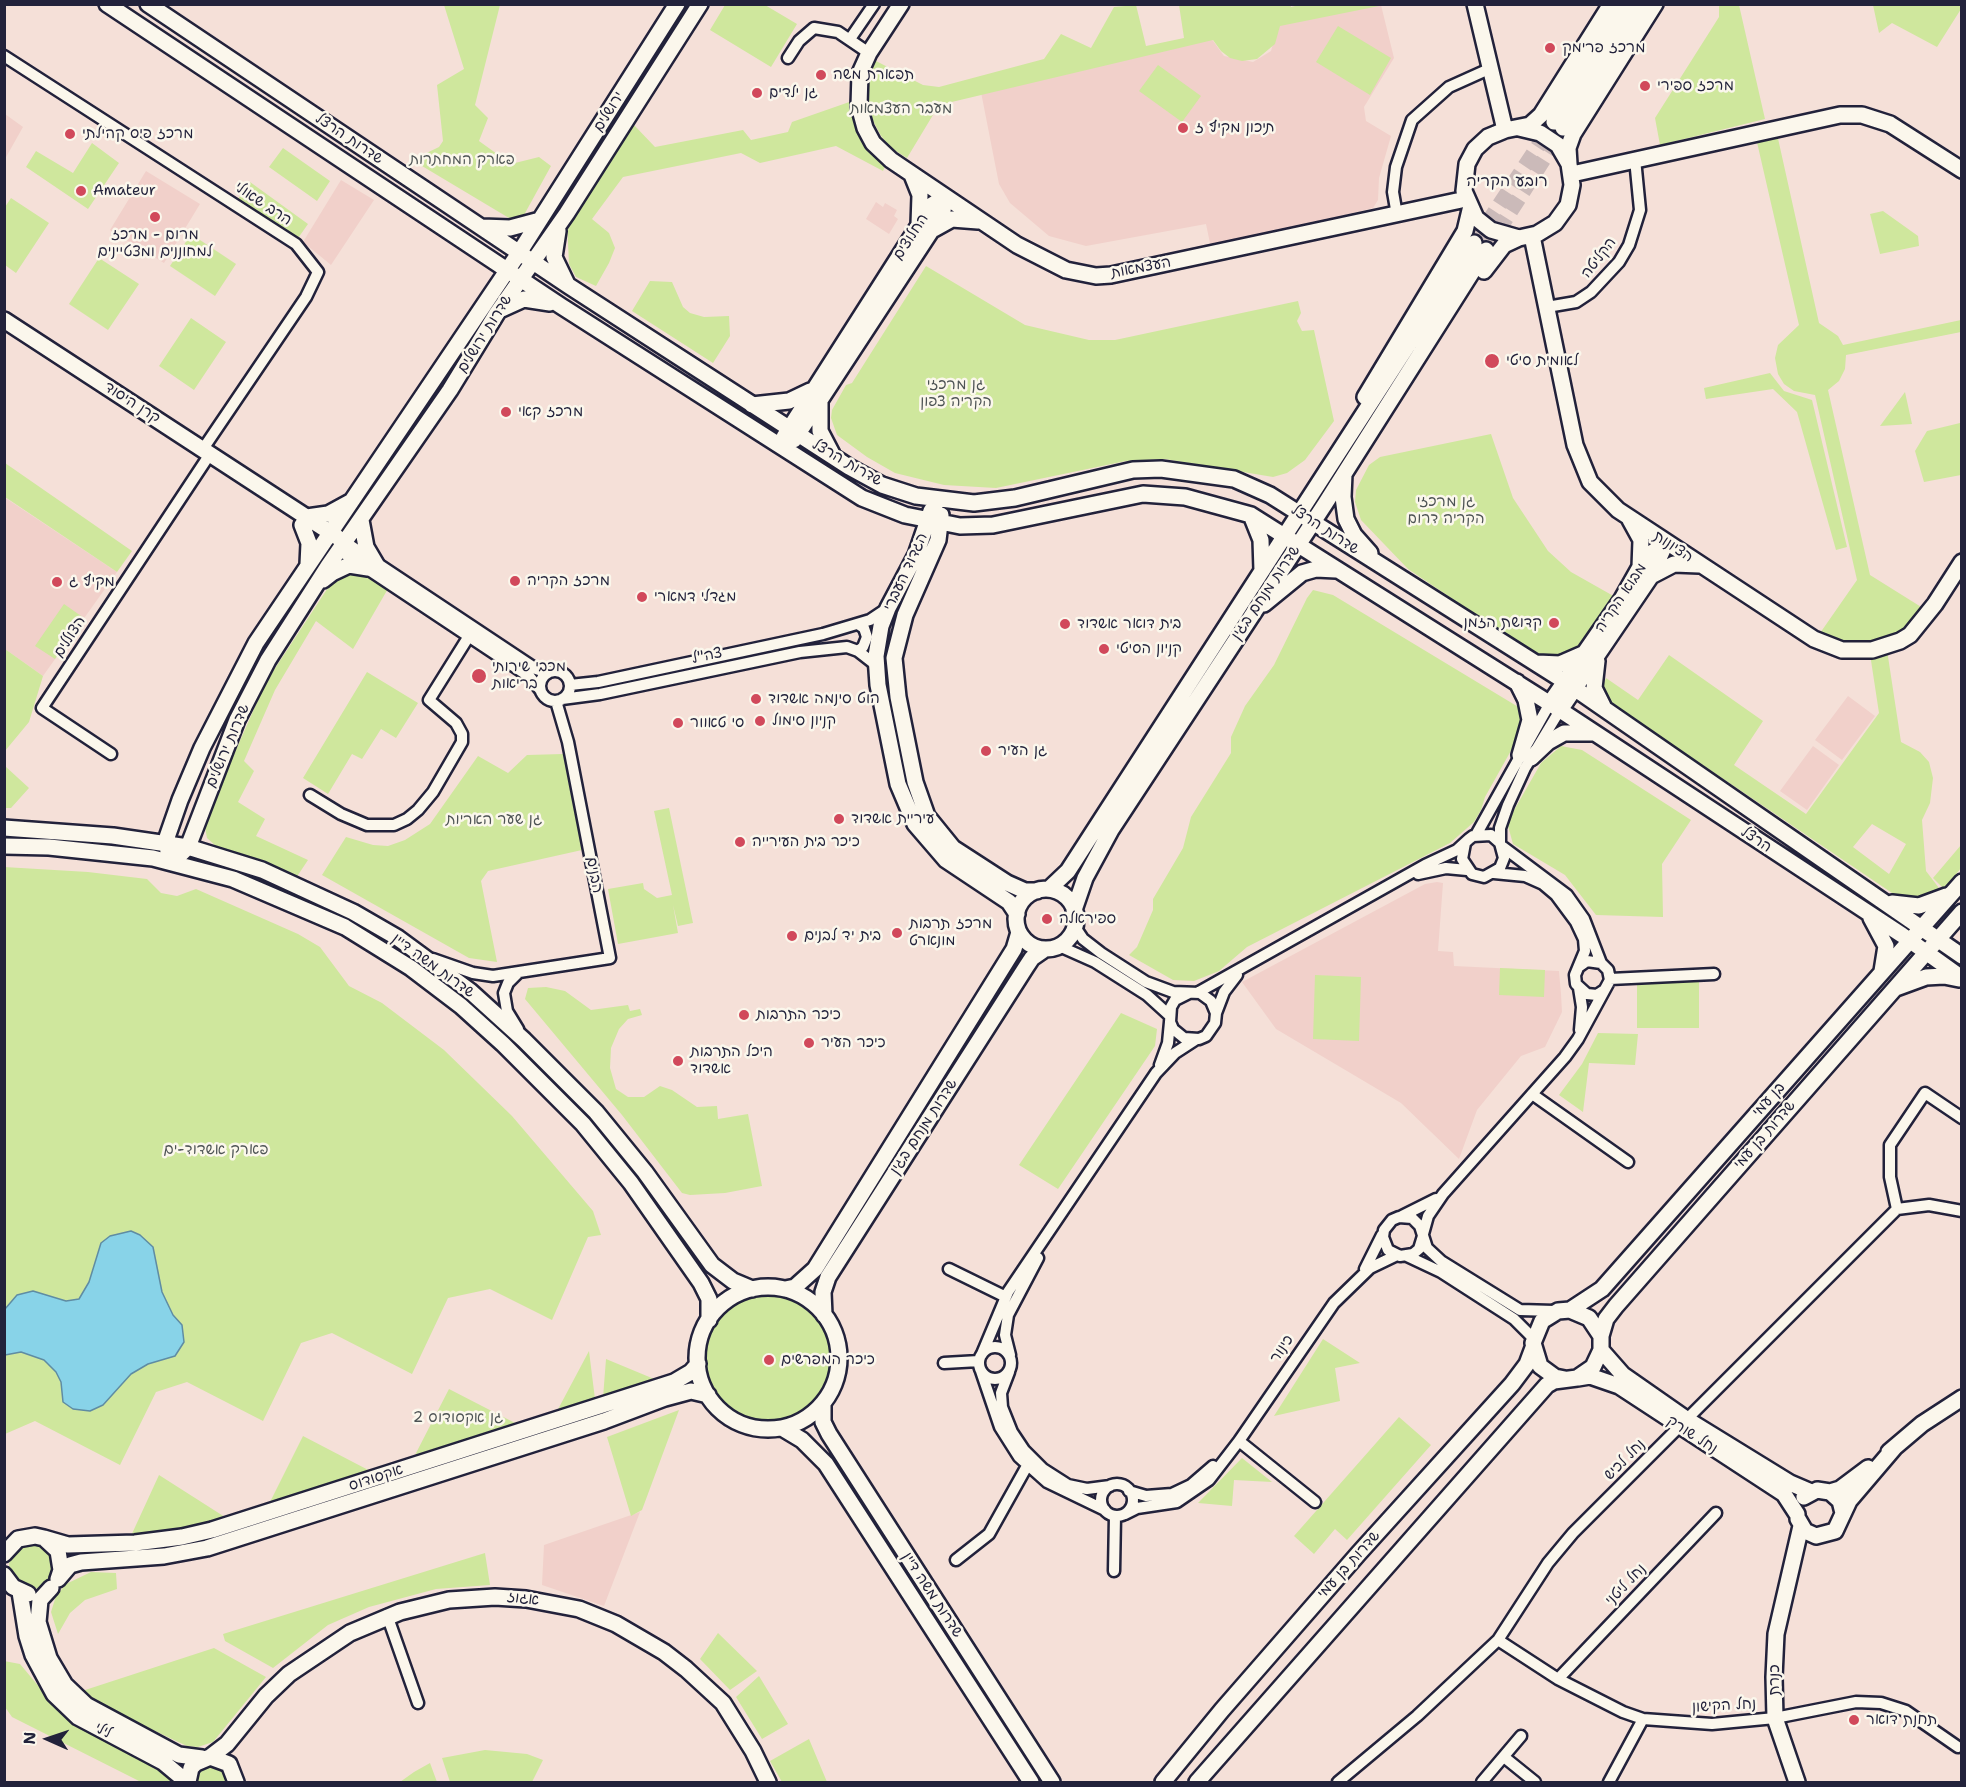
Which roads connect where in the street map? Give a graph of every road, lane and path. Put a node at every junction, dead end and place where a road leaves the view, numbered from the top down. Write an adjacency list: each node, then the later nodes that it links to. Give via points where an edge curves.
1 (107, 4): 33 (main road, שדרות הרצל)
2 (148, 4): 28 (main road, שדרות הרצל)
3 (677, 4): 26 (main road, ירושלים)
4 (700, 4): 24 (main road, שדרות ירושלים)
5 (874, 4): 12 (street)
6 (901, 4): 13 (main road, העצמאות)
7 (1475, 4): 16 (main road)
8 (1611, 4): 17 (main road, via 1541,115 1530,125)
9 (1627, 4): 10 (main road, via 1558,125)
10 (1643, 4)
11 (1655, 4): 19 (main road, via 1573,134 1568,148)
12 (850, 39): 13 (street); 15 (street, via 838,32 814,28)
13 (869, 53): 21 (main road, העצמאות, via 858,89 864,128 881,153)
14 (4, 56): 46 (street, הרב שאולי, via 296,244 318,272 306,297)
15 (788, 58)
16 (1489, 69): 17 (main road); 25 (street, via 1449,87 1412,120 1396,167 1393,192)
17 (1512, 129): 19 (main road, via 1549,138 1558,145); 23 (main road, via 1481,142 1470,156 1463,182)
18 (1635, 159): 19 (main road); 20 (main road, via 1814,119 1852,115 1890,124); 37 (street, הקליטה, via 1640,210 1629,245 1591,292 1576,302)
19 (1570, 169): 30 (main road, via 1571,195 1562,215 1547,229)
20 (1962, 170)
21 (912, 175): 22 (main road, העצמאות); 29 (main road, via 920,195)
22 (945, 197): 27 (main road, העצמאות); 29 (main road, החלוצים, via 932,205)
23 (1468, 205): 25 (main road, העצמאות); 30 (main road, via 1491,230); 44 (main road, via 1465,231 1374,381)
24 (567, 213): 32 (main road, שדרות ירושלים); 35 (main road, via 553,247 558,268)
25 (1397, 215): 27 (main road, העצמאות, via 1096,276 1046,261)
26 (540, 220): 28 (main road, via 510,228); 31 (main road, שדרות ירושלים)
27 (982, 221): 29 (main road, via 952,219)
28 (479, 227): 31 (main road, שדרות הרצל)
29 (925, 229): 40 (main road, החלוצים)
30 (1525, 237): 37 (main road, הציונות); 42 (main road, via 1498,251 1412,382)
31 (519, 253): 32 (main road, שדרות הרצל); 33 (main road, שדרות ירושלים)
32 (533, 262): 34 (main road, שדרות ירושלים); 35 (main road, שדרות הרצל)
33 (507, 270): 34 (main road, שדרות הרצל); 49 (main road, שדרות ירושלים)
34 (521, 280): 36 (main road, שדרות הרצל); 38 (main road, שדרות ירושלים)
35 (569, 286): 41 (main road, שדרות הרצל)
36 (561, 306): 38 (main road, via 524,299); 45 (main road, שדרות הרצל)
37 (1547, 308): 53 (main road, הציונות, via 1582,468 1604,498)
38 (497, 313): 54 (main road, שדרות ירושלים)
39 (4, 320): 46 (main road, קרן היסוד)
40 (817, 395): 41 (main road); 43 (main road, החלוצים); 47 (main road, via 820,431)
41 (752, 405): 43 (main road, שדרות הרצל)
42 (1376, 422): 44 (main road, שדרות מנחם בגין, via 1480,246); 48 (main road, שדרות מנחם בגין)
43 (794, 431): 45 (main road, החלוצים); 47 (main road, שדרות הרצל)
44 (1346, 442): 51 (main road, שדרות מנחם בגין)
45 (784, 446): 57 (main road, שדרות הרצל, via 862,498)
46 (206, 451): 55 (main road, קרן היסוד); 89 (street, הצוללים, via 42,708)
47 (834, 457): 50 (main road, שדרות הרצל, via 882,485)
48 (1344, 472): 56 (main road, שדרות מנחם בגין); 64 (main road, via 1346,519 1354,535)
49 (352, 500): 55 (main road); 58 (main road, שדרות ירושלים)
50 (938, 500): 51 (main road, שדרות הרצל, via 991,502 1133,470 1161,469 1243,482); 57 (main road, הגדוד העברי)
51 (1299, 513): 56 (main road, שדרות הרצל); 59 (main road, שדרות מנחם בגין)
52 (1251, 515): 57 (main road, שדרות הרצל, via 1185,496 1143,494 993,525); 59 (main road, שדרות הרצל); 69 (main road, via 1262,547)
53 (1629, 517): 60 (main road, הציונות); 67 (main road, via 1641,540)
54 (361, 520): 61 (main road, שדרות ירושלים); 63 (main road)
55 (305, 521): 58 (main road, קרן היסוד); 68 (main road, via 309,543)
56 (1313, 522): 59 (main road, שדרות מנחם בגין); 64 (main road, שדרות הרצל)
57 (934, 523): 71 (main road, הגדוד העברי); 108 (main road, הגדוד העברי, via 928,566 902,624 894,658 915,782 932,823 953,848 1006,883 1025,891)
58 (328, 537): 61 (main road, קרן היסוד); 68 (main road, שדרות ירושלים)
59 (1292, 540): 66 (main road, שדרות הרצל); 69 (main road, שדרות מנחם בגין); 72 (main road, שדרות מנחם בגין)
60 (1666, 543): 65 (main road, הציונות); 67 (main road, מבוא הקריה)
61 (342, 546): 63 (street); 70 (main road, שדרות ירושלים)
62 (1962, 562): 65 (main road, הציונות, via 1910,634 1886,647 1857,651 1819,642)
63 (372, 566): 70 (main road, via 349,565); 74 (street); 80 (street)
64 (1382, 567): 78 (main road, שדרות הרצל)
65 (1705, 567): 67 (main road, via 1674,564)
66 (1342, 572): 72 (main road, via 1324,569 1302,573); 81 (main road, שדרות הרצל)
67 (1646, 572): 76 (main road, מבוא הקריה); 77 (main road, מבוא הקריה)
68 (305, 573): 92 (main road, שדרות ירושלים, via 255,643)
69 (1261, 574): 108 (main road, שדרות מנחם בגין, via 1068,871)
70 (314, 587): 93 (main road, שדרות ירושלים, via 251,691)
71 (888, 608): 73 (street, צה"ל); 79 (main road, הגדוד העברי, via 881,626)
72 (1248, 618): 110 (main road, שדרות מנחם בגין, via 1111,830 1085,878)
73 (858, 624): 75 (street, via 867,637); 82 (street, צה"ל, via 793,642)
74 (469, 636): 84 (street, via 530,677); 91 (street, via 429,700 456,723 462,742 418,810 394,825 367,825)
75 (858, 651): 79 (street); 85 (street, צה"ל, via 846,647 801,652)
76 (1583, 654): 78 (main road, via 1560,664); 83 (main road, מבוא הקריה)
77 (1599, 656): 83 (main road, מבוא הקריה); 87 (main road, via 1594,688)
78 (1534, 663): 83 (main road, שדרות הרצל)
79 (876, 665): 113 (main road, הגדוד העברי, via 894,765 908,812 920,832 946,860 1009,902)
80 (548, 673): 82 (street, via 560,672); 84 (street, via 542,679)
81 (1517, 682): 86 (main road, שדרות הרצל); 90 (main road, via 1530,720)
82 (570, 685): 85 (street, via 568,693)
83 (1570, 685): 86 (main road, מבוא הקריה); 87 (main road, שדרות הרצל)
84 (541, 692): 85 (street)
85 (559, 700): 126 (street, הבנים, via 610,958)
86 (1555, 707): 88 (main road, הרצל); 90 (street)
87 (1604, 709): 109 (main road, הרצל)
88 (1594, 733): 90 (main road, via 1564,733); 111 (main road, הרצל)
89 (111, 754)
90 (1526, 757): 95 (street); 99 (street, via 1502,820)
91 (310, 795)
92 (180, 800): 96 (main road, via 159,830); 97 (main road, שדרות ירושלים)
93 (201, 810): 101 (main road, שדרות ירושלים); 102 (main road, via 199,823 204,841)
94 (4, 828): 96 (main road, שדרות משה דיין)
95 (1476, 835): 98 (street); 99 (street, via 1491,835)
96 (140, 839): 97 (main road, שדרות משה דיין)
97 (165, 843): 101 (main road, שדרות משה דיין); 103 (main road)
98 (1465, 843): 104 (street, via 1462,860); 106 (street)
99 (1502, 845): 105 (street, via 1503,864); 124 (street, via 1567,894 1584,919)
100 (4, 846): 103 (main road, שדרות משה דיין)
101 (188, 847): 102 (main road, שדרות משה דיין); 103 (main road, שדרות ירושלים)
102 (228, 859): 122 (main road, שדרות משה דיין, via 262,870 353,912)
103 (173, 861): 159 (main road, שדרות משה דיין, via 255,887 345,927 411,968 461,1006 583,1124 631,1183 701,1283 709,1299)
104 (1467, 870): 105 (street, via 1478,876); 106 (street, via 1446,868)
105 (1494, 873): 125 (street, via 1525,876 1556,895 1584,939)
106 (1400, 879): 123 (street)
107 (1959, 885): 109 (main road, via 1941,899 1919,906); 115 (main road, בן עמי)
108 (1043, 890): 110 (main road, via 1065,896); 113 (main road, via 1024,900)
109 (1885, 901): 115 (main road, הרצל)
110 (1074, 910): 114 (main road)
111 (1865, 912): 118 (main road, הרצל); 128 (main road, via 1886,945)
112 (1962, 912): 117 (main road)
113 (1017, 914): 116 (main road)
114 (1075, 927): 119 (main road, via 1069,938); 134 (street, via 1101,953 1146,982 1165,990)
115 (1922, 928): 117 (main road, הרצל); 118 (main road, בן עמי)
116 (1019, 932): 119 (main road, via 1030,944); 155 (main road, שדרות מנחם בגין, via 1010,956 815,1269 795,1287)
117 (1937, 939): 120 (main road, שדרות בן עמי); 121 (main road, הרצל)
118 (1911, 941): 120 (main road, הרצל); 128 (main road, בן עמי)
119 (1052, 948): 136 (street, via 1095,962 1139,990); 158 (main road, שדרות מנחם בגין, via 1032,958 1026,966 828,1277 823,1292)
120 (1926, 952): 130 (main road, הרצל); 133 (main road, שדרות בן עמי)
121 (1962, 956)
122 (426, 957): 126 (street, הבנים, via 483,975); 138 (main road, שדרות משה דיין)
123 (1255, 959): 134 (street); 135 (street, via 1228,984)
124 (1601, 963): 125 (street, via 1587,961); 129 (street)
125 (1580, 966): 131 (street, via 1575,975)
126 (517, 974): 138 (street, via 505,988 504,998)
127 (1714, 974): 129 (street)
128 (1881, 974): 157 (main road, בן עמי, via 1602,1289)
129 (1610, 979): 132 (street)
130 (1962, 979): 133 (main road, via 1926,977)
131 (1579, 988): 132 (street, via 1592,995); 137 (street, via 1582,1006)
132 (1603, 991): 137 (street)
133 (1891, 991): 161 (main road, שדרות בן עמי, via 1616,1306 1606,1319)
134 (1193, 993): 135 (street, via 1211,1001); 136 (street, via 1175,1000)
135 (1216, 1013): 139 (street, via 1212,1030)
136 (1169, 1018): 139 (street, via 1177,1034); 140 (street, via 1168,1043)
137 (1578, 1039): 141 (street)
138 (524, 1040): 154 (main road, שדרות משה דיין, via 596,1112 712,1265)
139 (1195, 1040): 140 (street, via 1175,1053)
140 (1156, 1074): 147 (street)
141 (1532, 1094): 143 (street); 144 (street)
142 (1962, 1118): 145 (street, via 1925,1093 1890,1145 1890,1177)
143 (1628, 1162)
144 (1443, 1194): 148 (street); 150 (street, via 1428,1216)
145 (1897, 1209): 146 (street, via 1929,1205); 173 (street, נחל לכיש)
146 (1962, 1210)
147 (1063, 1213): 156 (street); 162 (street, via 1008,1315 1005,1335)
148 (1398, 1217): 149 (street, via 1387,1224); 150 (street, via 1418,1222)
149 (1384, 1233): 151 (street, via 1384,1244); 153 (street, כינור)
150 (1423, 1235): 151 (street, via 1419,1249); 157 (street, via 1435,1256 1513,1307 1529,1312)
151 (1402, 1256): 153 (street, כינור, via 1378,1263); 160 (street, via 1441,1272 1503,1312 1521,1325)
152 (949, 1269): 156 (street)
153 (1360, 1277): 175 (street, כינור, via 1316,1325)
154 (752, 1289): 155 (main road); 159 (main road, via 735,1295)
155 (785, 1289): 158 (main road, via 813,1303)
156 (1006, 1297): 163 (street)
157 (1564, 1310): 160 (main road, שדרות בן עמי, via 1542,1321); 161 (main road, via 1589,1318)
158 (824, 1315): 170 (main road, via 837,1339 839,1360 836,1380)
159 (709, 1320): 165 (main road, via 702,1334)
160 (1533, 1343): 167 (main road, via 1540,1366 1555,1377); 214 (main road, שדרות בן עמי, via 1527,1364 1512,1384 1359,1553)
161 (1601, 1343): 167 (main road, שדרות בן עמי, via 1593,1367); 173 (main road, נחל שורק, via 1623,1375)
162 (1010, 1355): 163 (street, via 997,1346 987,1349); 166 (street)
163 (981, 1362): 164 (street); 166 (street, via 993,1379); 177 (street, via 1000,1427)
164 (944, 1363)
165 (698, 1364): 168 (main road); 189 (main road, אקסודוס, via 674,1382 182,1538 68,1545)
166 (1009, 1372): 178 (street, via 1001,1393 1002,1407 1024,1450 1043,1469 1068,1485 1087,1489)
167 (1571, 1378): 173 (main road, נחל שורק, via 1590,1376 1619,1386); 215 (main road, שדרות בן עמי, via 1554,1382 1539,1394)
168 (708, 1395): 174 (main road, via 716,1407 739,1423 767,1430); 196 (main road, אקסודוס, via 691,1391 664,1398 604,1421 207,1548 70,1565)
169 (1962, 1398): 172 (main road, כנרת)
170 (823, 1404): 174 (main road, via 804,1420); 213 (main road, שדרות משה דיין, via 823,1422 829,1434)
171 (1962, 1408): 172 (main road, כנרת)
172 (1941, 1412): 176 (main road, כנרת)
173 (1682, 1422): 180 (main road, נחל שורק); 187 (main road, נחל שורק, via 1784,1494); 199 (street, נחל לכיש, via 1561,1546)
174 (782, 1428): 212 (main road, שדרות משה דיין, via 802,1440 826,1464)
175 (1238, 1442): 179 (street, כינור, via 1181,1490 1155,1497); 182 (street); 186 (street, כינור, via 1218,1470 1187,1497)
176 (1895, 1447): 181 (main road, כנרת, via 1850,1483); 185 (main road, כנרת)
177 (1027, 1466): 183 (street, via 1059,1489); 192 (street, via 989,1534)
178 (1110, 1486): 179 (street, via 1121,1485); 183 (street, via 1101,1499)
179 (1129, 1491): 186 (street, via 1132,1501)
180 (1811, 1492): 181 (main road, כנרת); 187 (main road, כנרת, via 1801,1501)
181 (1830, 1492): 185 (main road, via 1840,1501)
182 (1315, 1502)
183 (1105, 1510): 186 (street)
184 (1716, 1513): 200 (street, נחל ליטני)
185 (1843, 1513): 188 (main road, כנרת, via 1835,1531)
186 (1120, 1515): 193 (street)
187 (1799, 1520): 188 (main road); 195 (main road, כנרת)
188 (1816, 1536): 195 (main road, כנרת)
189 (44, 1538): 190 (main road, אקסודוס); 196 (main road, via 58,1551 61,1569)
190 (11, 1540): 191 (main road)
191 (4, 1554)
192 (956, 1560)
193 (1114, 1571)
194 (4, 1575): 197 (main road)
195 (1791, 1576): 202 (main road, כנרת, via 1776,1634)
196 (55, 1583): 197 (main road, via 36,1594); 207 (main road, לילי, via 40,1600 38,1622 49,1658 65,1685 86,1705 178,1755)
197 (20, 1592): 210 (main road, לילי, via 33,1655 54,1694 78,1717 169,1766)
198 (387, 1615): 201 (street); 204 (main road, אגוז, via 302,1664 266,1696); 211 (main road, אגוז, via 449,1600 495,1597 554,1603 616,1623 672,1658 723,1703)
199 (1498, 1640): 200 (street, נחל הקישון); 216 (street, נחל לכיש, via 1417,1716)
200 (1558, 1679): 203 (street, נחל הקישון)
201 (418, 1703)
202 (1775, 1718): 203 (street, נחל הקישון, via 1712,1724); 206 (street, נחל הקישון, via 1856,1702 1881,1703 1906,1711); 220 (main road, כנרת)
203 (1643, 1719): 219 (street)
204 (243, 1727): 207 (main road, אגוז, via 220,1751); 209 (main road, אגוז, via 234,1751)
205 (1521, 1736): 208 (street)
206 (1958, 1747)
207 (206, 1757): 209 (main road, לילי, via 224,1760); 210 (main road, via 191,1768)
208 (1504, 1757): 217 (street); 218 (street)
209 (235, 1776)
210 (188, 1782)
211 (768, 1782)
212 (1031, 1782)
213 (1052, 1782)
214 (1163, 1782)
215 (1197, 1782)
216 (1338, 1782)
217 (1482, 1782)
218 (1535, 1782)
219 (1609, 1782)
220 (1797, 1782)

